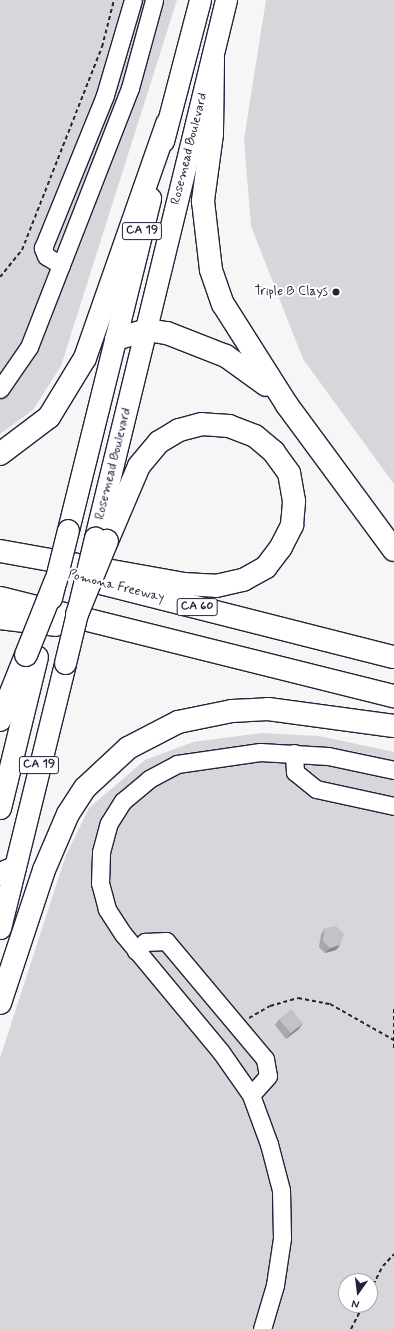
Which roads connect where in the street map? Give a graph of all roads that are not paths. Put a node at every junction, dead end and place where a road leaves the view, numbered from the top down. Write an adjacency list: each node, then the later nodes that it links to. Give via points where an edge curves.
1 (133, 0): 7 (lane, via 122,46)
2 (153, 0): 8 (lane, via 135,73)
3 (200, 0): 6 (main road, CA 19)
4 (226, 0): 5 (main road, Rosemead Boulevard / CA 19)
5 (213, 59): 10 (main road, Rosemead Boulevard / CA 19); 13 (highway, via 212,134 203,201 211,270 223,304)
6 (167, 124): 11 (main road, CA 19); 14 (highway, via 82,364 49,417)
7 (93, 125): 8 (lane); 9 (lane, via 43,248 46,256)
8 (112, 134): 9 (lane)
9 (61, 265): 12 (lane, via 29,347)
10 (147, 330): 11 (highway); 13 (highway, via 167,333 226,356 254,373); 15 (main road, Rosemead Boulevard / CA 19)
11 (116, 339): 19 (main road, CA 19, bridge)
12 (0, 389)
13 (287, 405): 16 (highway)
14 (0, 454)
15 (101, 540): 17 (highway, via 139,466 159,442 179,430 202,424 229,426 255,436 274,452 289,473 294,501 292,525 266,568 243,580 216,586 182,584); 21 (highway, bridge)
16 (394, 550)
17 (0, 551)
18 (0, 558): 25 (highway, Pomona Freeway / CA 60)
19 (56, 580): 24 (highway, bridge)
20 (0, 598): 23 (highway)
21 (76, 614): 33 (main road, CA 19, bridge, via 65,663)
22 (0, 618): 23 (highway)
23 (152, 636): 26 (highway)
24 (31, 656): 27 (highway); 32 (main road, CA 19)
25 (394, 657)
26 (394, 696)
27 (0, 720)
28 (394, 726): 36 (highway, via 268,709 232,711 178,722 128,748 95,777 68,814 44,870)
29 (294, 753): 30 (lane, via 328,756); 31 (lane, via 295,772 316,789); 35 (lane, via 260,752 177,764 149,779 123,800 109,823 101,852 100,883 107,909)
30 (394, 770)
31 (394, 806)
32 (0, 808)
33 (7, 871): 34 (main road, CA 19)
34 (0, 928)
35 (136, 951): 37 (lane, via 221,1052); 37 (lane, via 145,942 166,941 265,1059 268,1076)
36 (0, 1003)
37 (251, 1095): 38 (lane, via 281,1190 282,1238 276,1285)
38 (262, 1329)

